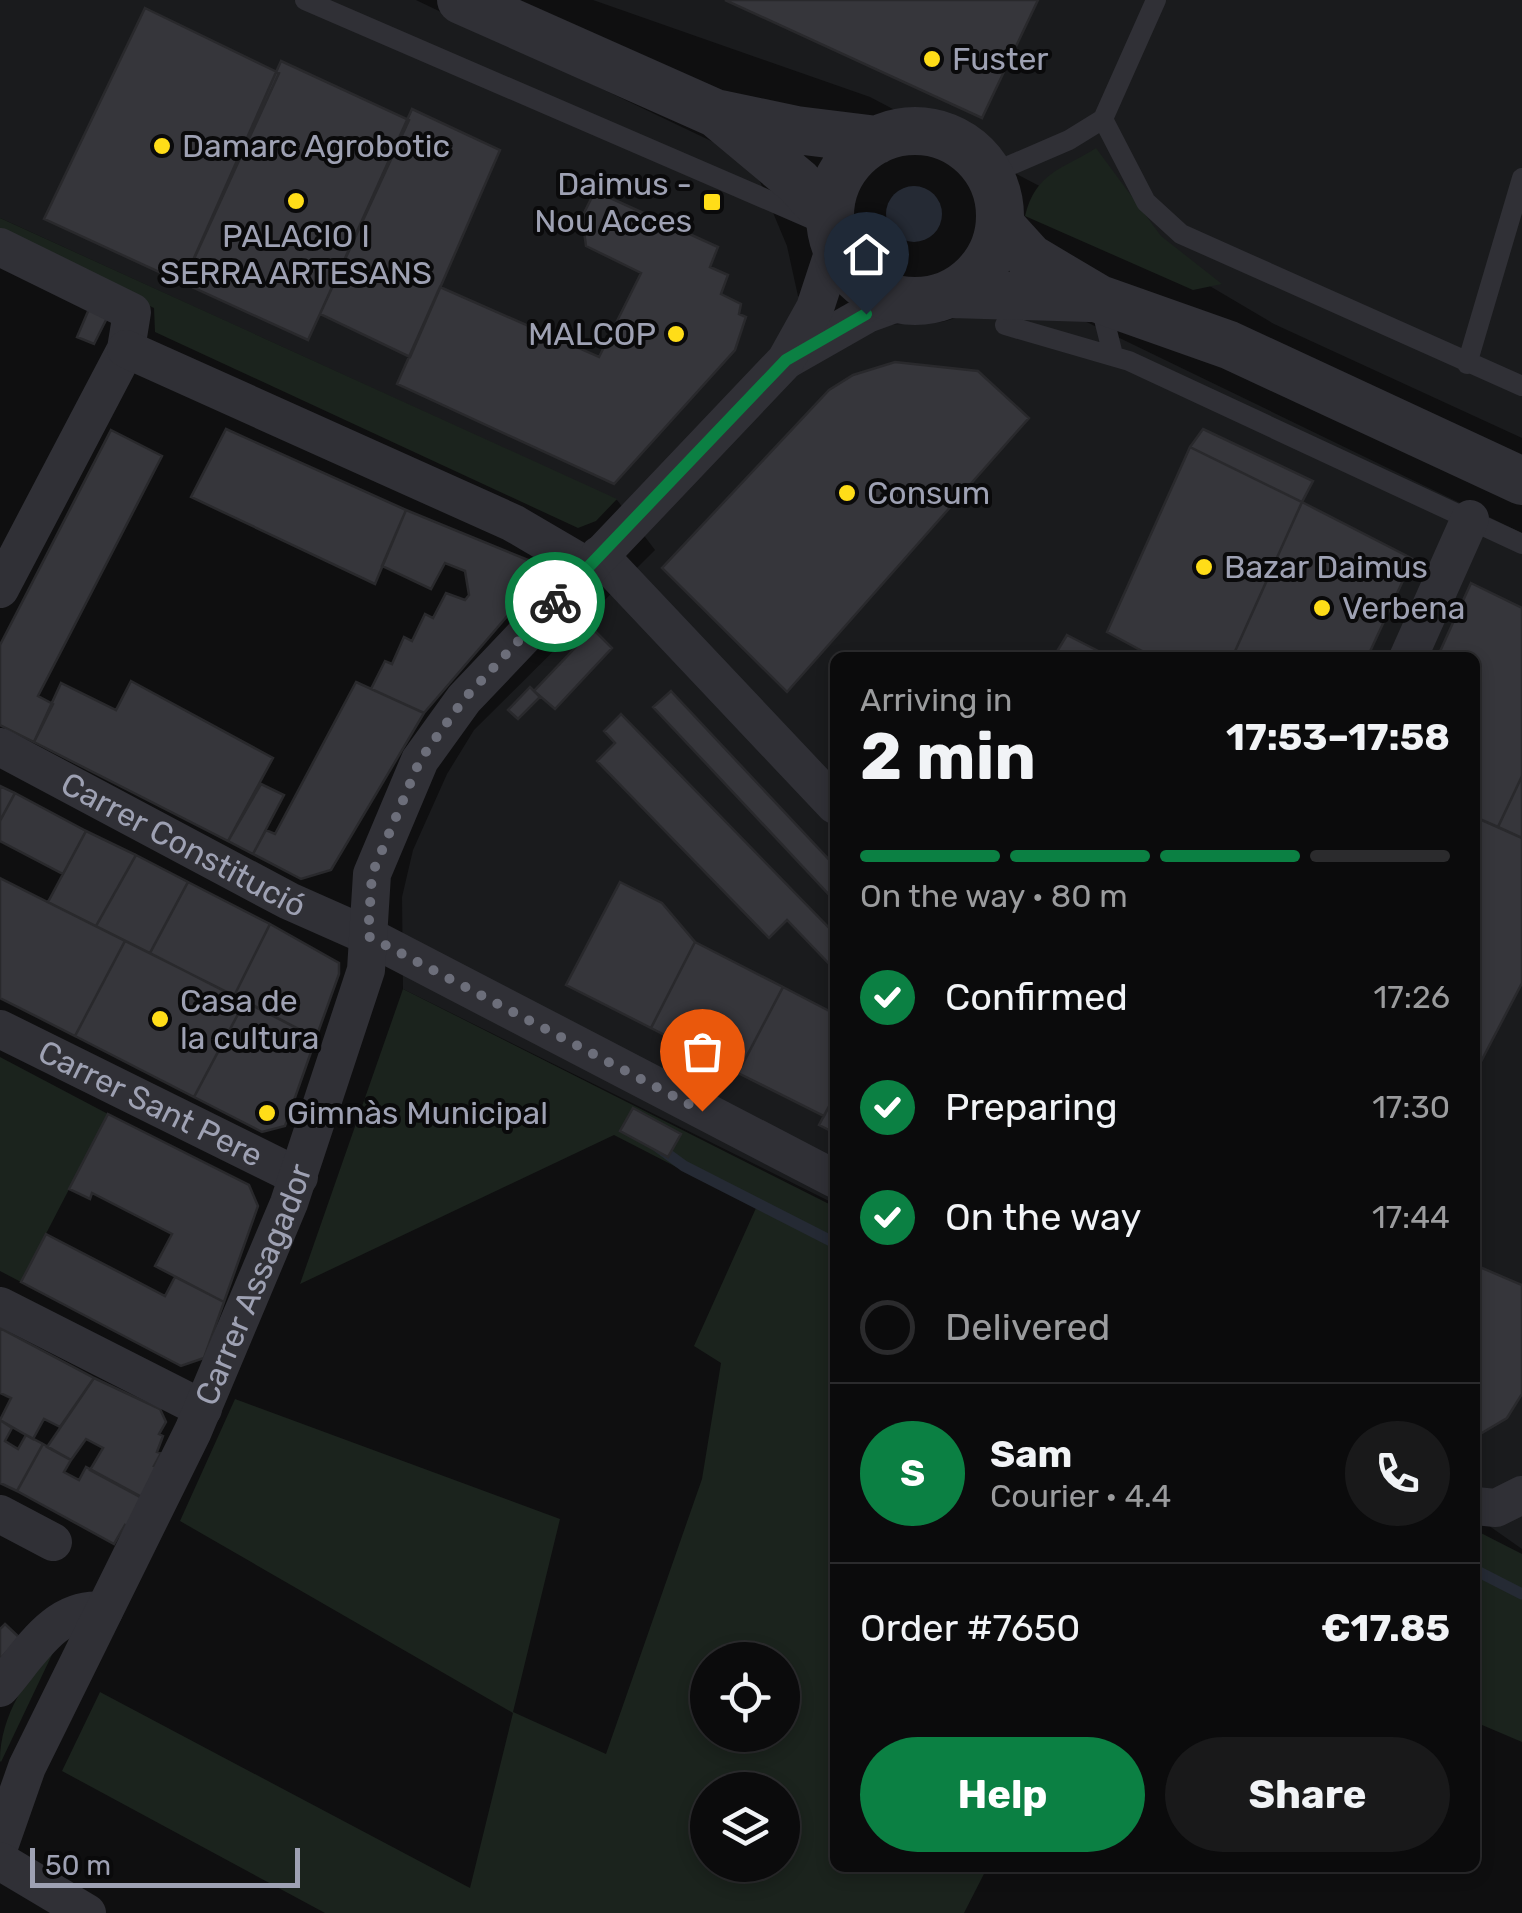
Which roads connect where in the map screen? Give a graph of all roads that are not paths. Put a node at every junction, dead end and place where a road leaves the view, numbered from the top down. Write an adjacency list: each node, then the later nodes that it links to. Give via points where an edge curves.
1 (304, 0): 10 (lane)
2 (461, 0): 4 (street)
3 (1156, 0): 5 (lane)
4 (715, 112): 6 (street); 10 (street, via 798,182)
5 (1102, 119): 7 (lane); 19 (lane, via 1146,202 1181,234)
6 (877, 140): 7 (street, via 908,132 940,134); 10 (street, via 841,173)
7 (990, 174): 9 (street)
8 (1522, 178): 19 (lane)
9 (1000, 225): 12 (street, via 985,265); 13 (street, via 1030,258)
10 (832, 231): 14 (street, via 854,276); 18 (street, Carrer Assagador, via 814,308)
11 (0, 247): 16 (street, via 132,312)
12 (952, 294): 13 (street); 14 (street)
13 (1099, 299): 17 (lane); 21 (street, via 1229,345)
14 (902, 301): 18 (street, Carrer Assagador)
15 (1005, 325): 17 (lane)
16 (126, 348): 24 (street); 25 (street)
17 (1112, 355): 22 (lane)
18 (786, 360): 24 (street, Carrer Assagador)
19 (1467, 364): 20 (lane)
20 (1522, 386)
21 (1522, 482)
22 (1470, 520): 23 (lane); 26 (street)
23 (1522, 544)
24 (593, 561): 28 (street); 29 (street, Carrer Assagador, via 464,699 420,760 372,874)
25 (0, 590)
26 (1411, 652)
27 (0, 747): 29 (street, Carrer Constitució)
28 (830, 799)
29 (368, 936): 31 (street, Carrer Constitució); 32 (street, Carrer Assagador, via 366,970)
30 (0, 1030): 32 (street, Carrer Sant Pere)
31 (830, 1176)
32 (298, 1177): 34 (street, Carrer Assagador)
33 (0, 1306): 34 (street)
34 (202, 1409): 39 (street, Carrer Assagador)
35 (1522, 1494): 36 (street, via 1496,1508)
36 (1480, 1506)
37 (0, 1514): 38 (street)
38 (53, 1542)
39 (104, 1611): 40 (street, via 83,1609 62,1618); 41 (street, Carrer Assagador, via 28,1767)
40 (0, 1688)
41 (0, 1844)
42 (0, 1861): 43 (street)
43 (88, 1913)

